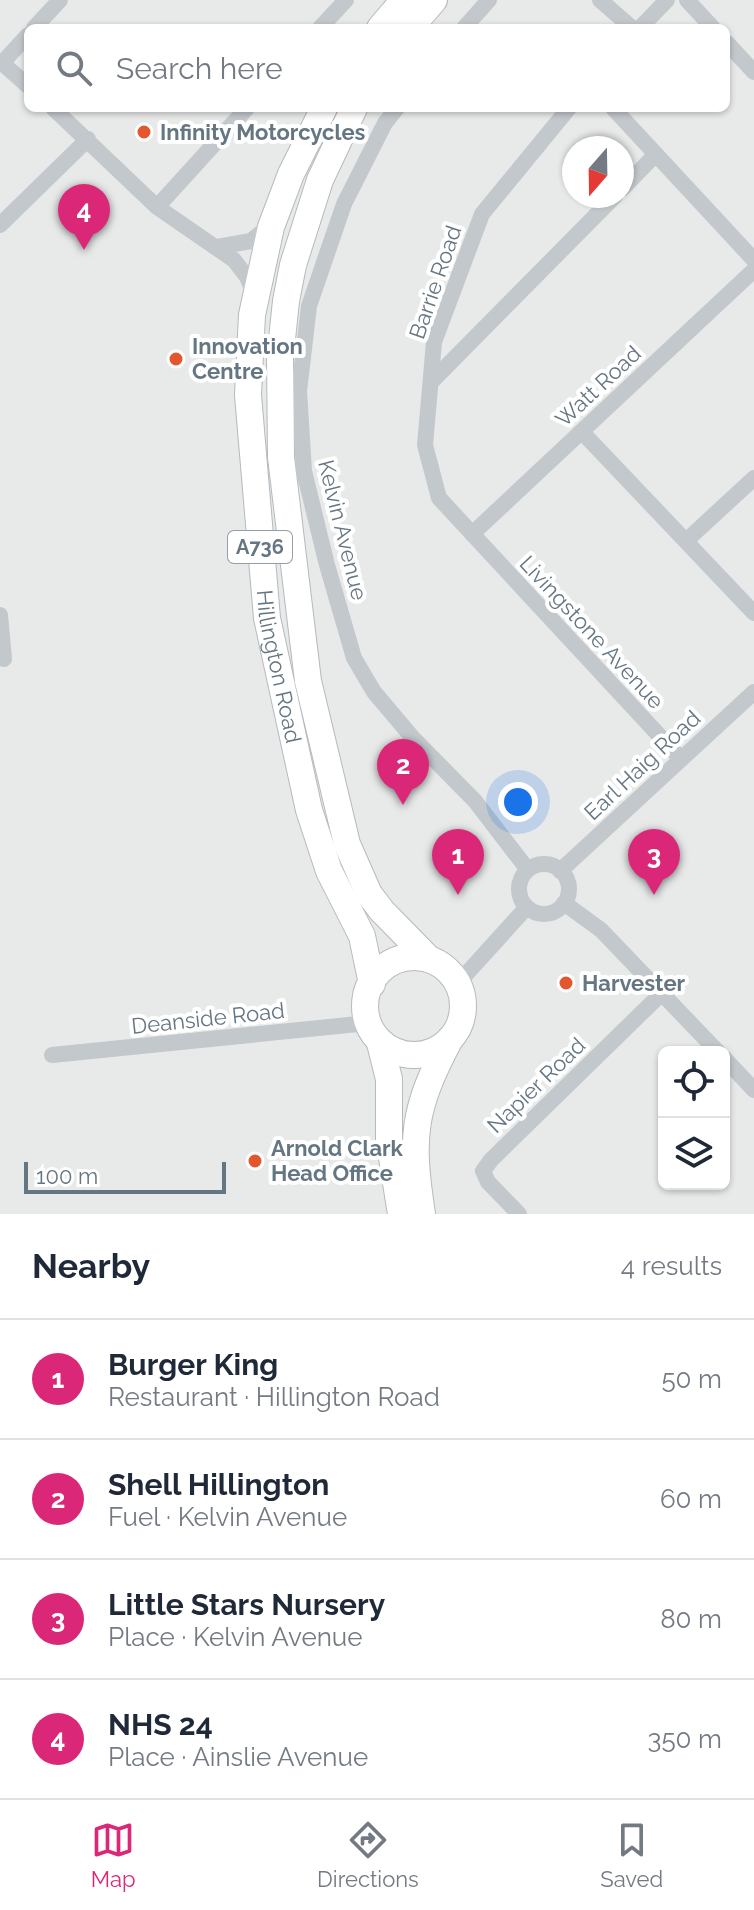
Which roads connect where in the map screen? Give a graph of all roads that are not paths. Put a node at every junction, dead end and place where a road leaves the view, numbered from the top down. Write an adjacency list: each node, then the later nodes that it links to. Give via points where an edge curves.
1 (60, 0): 9 (street)
2 (346, 0): 10 (street)
3 (404, 0): 11 (main road)
4 (434, 0): 12 (main road)
5 (489, 0): 13 (street)
6 (600, 0): 14 (street)
7 (667, 0): 15 (street)
8 (687, 0): 16 (street)
9 (38, 24)
10 (324, 24)
11 (383, 24)
12 (413, 24)
13 (468, 24)
14 (627, 24)
15 (644, 24)
16 (709, 24)
17 (24, 39): 19 (street)
18 (730, 46): 20 (street)
19 (1, 62): 21 (street)
20 (753, 69)
21 (24, 82)
22 (58, 112): 29 (street)
23 (243, 112): 32 (street)
24 (322, 112): 34 (main road, Hillington Road / A736)
25 (352, 112): 54 (main road, Hillington Road / A736, via 320,180 293,265 280,358 281,457 308,681 347,844 369,894)
26 (394, 112): 50 (street, Kelvin Avenue, via 344,204 309,306 299,391 304,471 354,658 374,692 475,801)
27 (566, 112): 40 (street, Barrie Road, via 482,214 434,342)
28 (617, 112): 30 (street)
29 (88, 139): 32 (street); 35 (street)
30 (656, 154): 31 (street); 37 (street)
31 (634, 177)
32 (157, 207): 36 (street)
33 (603, 208): 40 (street)
34 (274, 220): 36 (street, via 251,241); 39 (main road, Hillington Road / A736)
35 (0, 225)
36 (217, 247): 39 (street, via 240,267)
37 (754, 260)
38 (754, 270): 41 (street, Watt Road)
39 (256, 297): 56 (main road, Hillington Road / A736, via 248,395 267,618 309,810 329,871 362,936)
40 (431, 382): 43 (street, Barrie Road, via 425,445 435,485 439,498)
41 (582, 432): 43 (street, Watt Road); 44 (street)
42 (754, 478): 44 (street)
43 (472, 534): 49 (street, Livingstone Avenue)
44 (687, 540): 45 (street)
45 (754, 613)
46 (0, 615): 47 (street)
47 (4, 659)
48 (754, 692): 49 (street, Earl Haig Road)
49 (681, 759): 51 (street, Earl Haig Road)
50 (528, 870): 51 (street, via 544,864); 53 (street, via 519,883)
51 (560, 871): 52 (street, via 569,889)
52 (564, 903): 53 (street, via 546,914); 57 (street, via 601,930)
53 (527, 907): 55 (street)
54 (428, 958): 55 (main road, A736); 56 (main road, via 393,961)
55 (459, 982): 59 (main road, via 463,1009)
56 (372, 984): 58 (main road, A736, via 366,998)
57 (663, 992): 60 (street); 66 (street, Napier Road, via 483,1171)
58 (374, 1033): 59 (main road, via 401,1054 418,1055); 61 (street, Deanside Road); 64 (main road, A736, via 389,1079 389,1139)
59 (450, 1039): 65 (main road, via 419,1109 415,1165)
60 (712, 1046)
61 (52, 1055)
62 (730, 1064): 63 (street)
63 (754, 1090)
64 (401, 1214)
65 (422, 1214)
66 (519, 1214)

